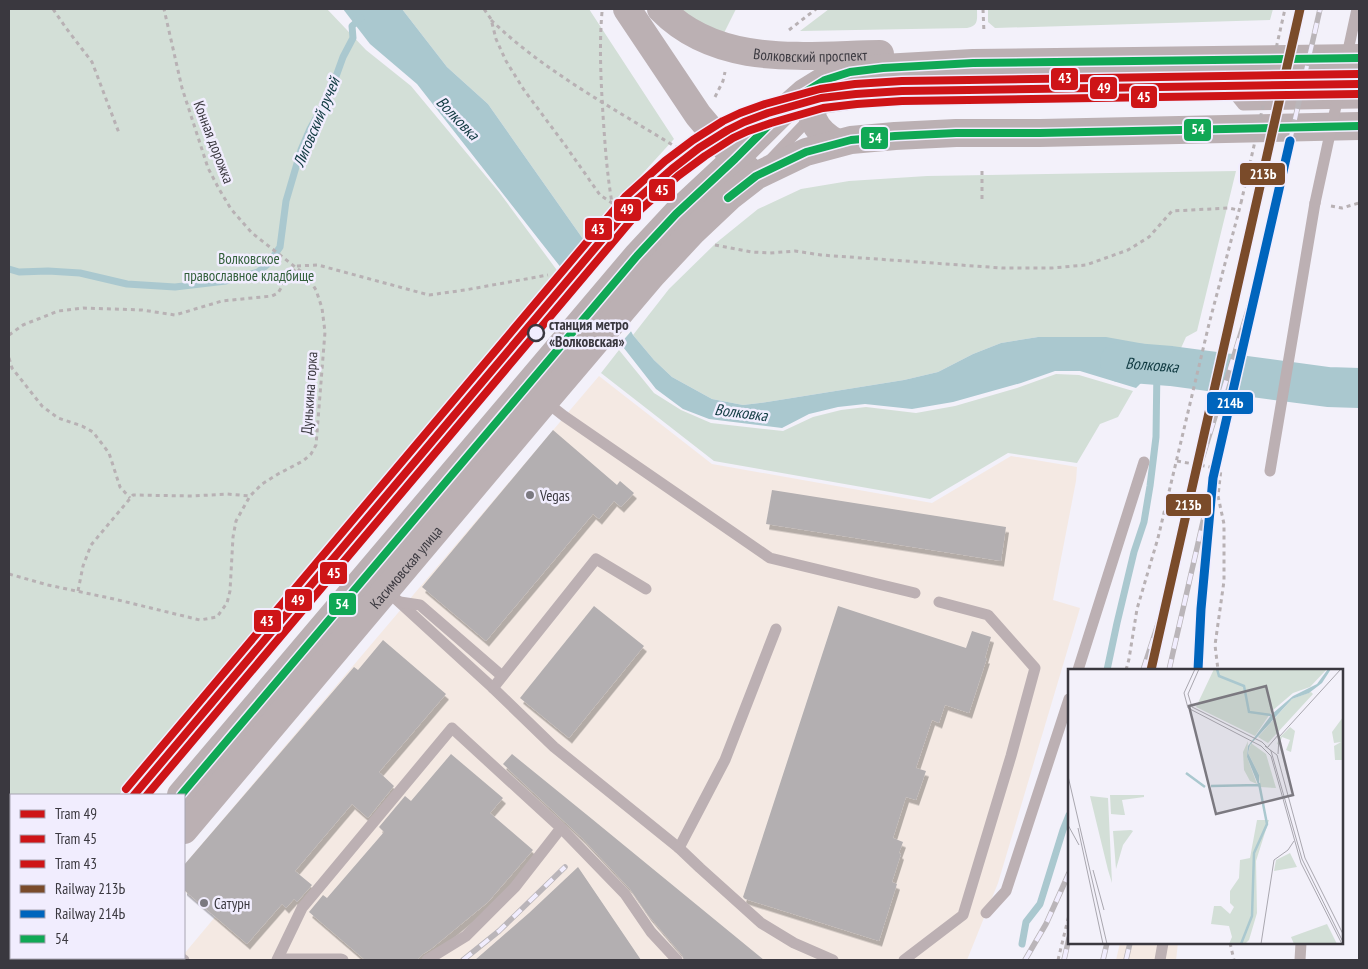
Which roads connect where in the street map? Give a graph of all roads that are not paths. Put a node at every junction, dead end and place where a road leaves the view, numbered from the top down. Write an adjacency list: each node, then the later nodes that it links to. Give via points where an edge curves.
1 (627, 9): 12 (main road, via 698,114)
2 (660, 9): 5 (main road, Волковский проспект, via 679,25 704,39 752,53 914,53)
3 (1357, 9): 18 (lane, bridge, via 1315,202)
4 (1359, 58): 5 (main road)
5 (973, 63): 9 (main road, via 850,72 825,80)
6 (1359, 84): 7 (lane, via 1244,86)
7 (1235, 95): 8 (lane, via 1243,105); 9 (lane, via 872,101)
8 (1359, 103)
9 (814, 106): 11 (main road, via 819,130); 12 (main road, via 804,92); 13 (lane)
10 (1359, 126): 11 (main road, via 956,133)
11 (837, 143): 13 (main road, via 806,152)
12 (735, 159): 13 (main road); 14 (main road, via 676,214)
13 (756, 176): 14 (main road, via 728,197 693,231)
14 (644, 265): 15 (main road)
15 (599, 318): 16 (main road, Касимовская улица); 19 (main road, Касимовская улица)
16 (544, 401): 19 (main road, Касимовская улица); 21 (lane, via 770,558)
17 (1144, 462): 24 (lane)
18 (1270, 471)
19 (381, 586): 25 (lane, via 420,605); 26 (lane); 28 (main road, Касимовская улица); 30 (main road, Касимовская улица)
20 (646, 589): 25 (lane, via 596,560)
21 (915, 593)
22 (939, 602): 40 (lane, via 988,615 1036,668 963,915)
23 (776, 629): 31 (lane, via 725,760)
24 (1078, 669)
25 (502, 676): 26 (lane)
26 (493, 688): 31 (lane, via 554,747)
27 (1068, 702): 32 (lane, via 1006,891)
28 (182, 794)
29 (561, 828): 35 (lane, via 452,728 302,908); 37 (lane, via 515,886 466,936); 38 (lane, via 625,894 651,932)
30 (185, 829)
31 (680, 848): 39 (lane, via 761,923 794,943)
32 (986, 914)
33 (1162, 944): 41 (lane)
34 (1301, 944): 42 (lane)
35 (278, 960): 36 (lane)
36 (343, 960)
37 (426, 960)
38 (677, 960)
39 (833, 960)
40 (904, 960)
41 (1160, 960)
42 (1300, 960)

